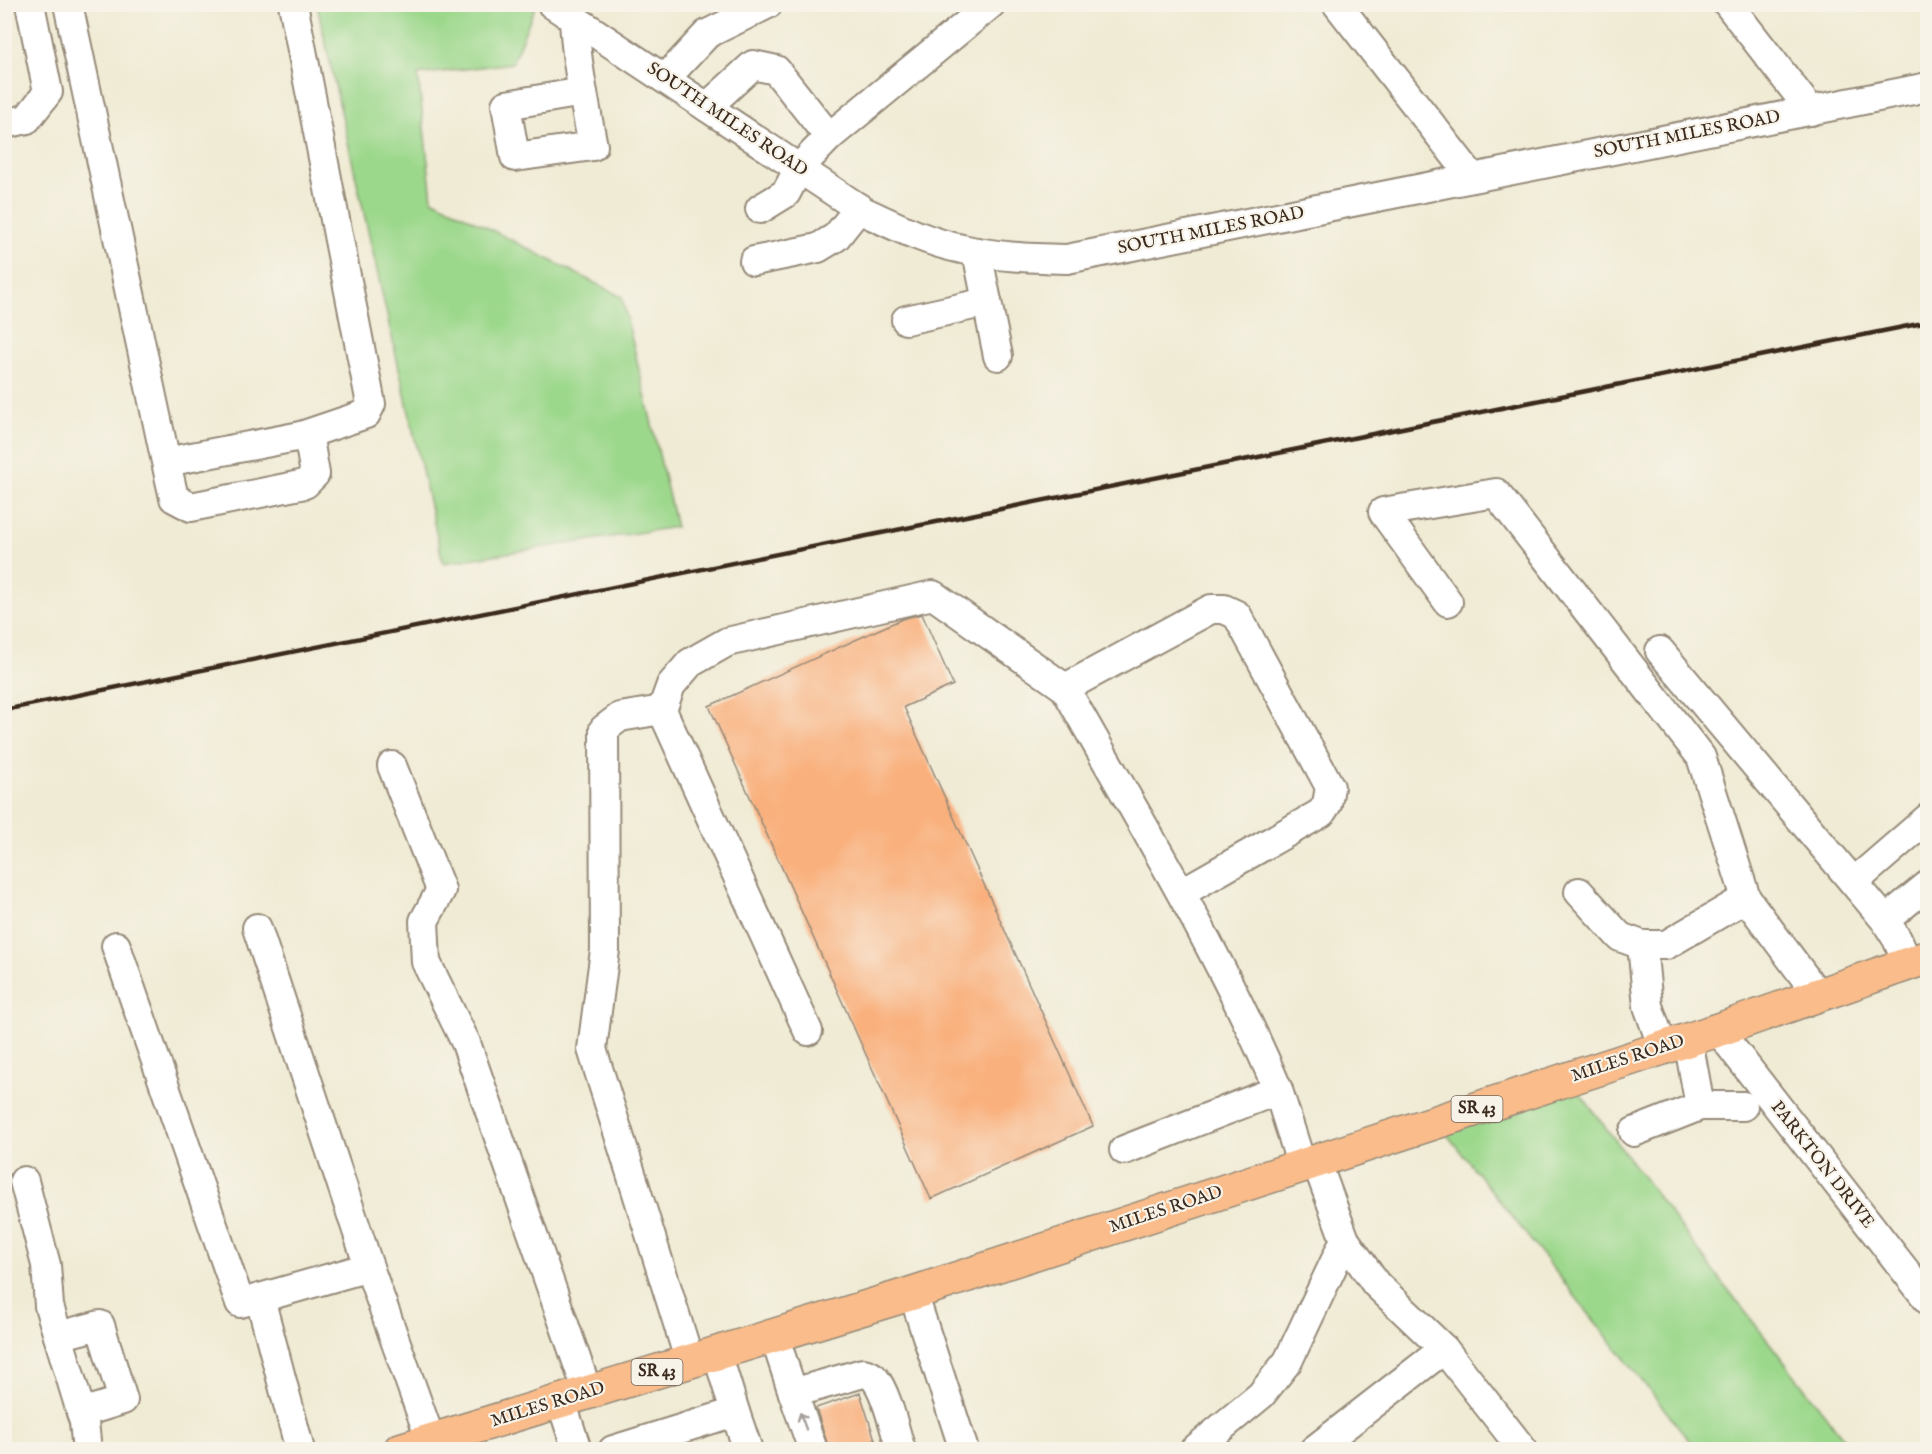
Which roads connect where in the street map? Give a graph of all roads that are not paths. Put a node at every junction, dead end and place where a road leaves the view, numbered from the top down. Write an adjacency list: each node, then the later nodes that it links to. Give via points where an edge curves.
1 (30, 4): 14 (street, via 48,92 27,118)
2 (68, 4): 26 (street)
3 (293, 4): 25 (street, via 371,404 366,414)
4 (768, 4): 9 (street, via 706,34)
5 (992, 4): 15 (street)
6 (1337, 4): 17 (street)
7 (1728, 4): 13 (street)
8 (563, 12): 9 (street, SOUTH MILES ROAD); 11 (street)
9 (665, 79): 12 (street, SOUTH MILES ROAD)
10 (1928, 87): 13 (street, SOUTH MILES ROAD)
11 (583, 92)
12 (707, 107): 15 (street, via 753,64 776,70); 16 (street, SOUTH MILES ROAD)
13 (1811, 111): 17 (street, SOUTH MILES ROAD)
14 (4, 124)
15 (829, 137): 16 (street)
16 (799, 168): 18 (street, SOUTH MILES ROAD); 19 (street, via 786,193)
17 (1472, 177): 20 (street, SOUTH MILES ROAD, via 1067,259)
18 (859, 208): 20 (street, SOUTH MILES ROAD, via 907,231); 21 (street, via 836,237 818,248)
19 (760, 209)
20 (977, 252): 22 (street)
21 (754, 261)
22 (987, 302): 23 (street); 24 (street)
23 (906, 320)
24 (998, 356)
25 (301, 436): 26 (street); 26 (street, via 310,445 315,474 305,484 191,507 174,498)
26 (166, 462)
27 (1448, 602): 37 (street, via 1383,512 1496,493 1701,757)
28 (1660, 651): 33 (street)
29 (1065, 688): 30 (street, via 933,595 727,642 690,663 671,685); 36 (street); 36 (street, via 1211,609 1237,615 1330,787 1329,796 1321,813)
30 (662, 710): 44 (street); 61 (street, via 620,717 604,729 605,950 592,1049)
31 (392, 766): 63 (street, via 441,890 424,921 426,962 466,1043)
32 (1928, 818): 33 (street)
33 (1854, 882): 38 (street)
34 (1928, 885): 38 (street)
35 (1579, 892): 40 (street, via 1620,937)
36 (1181, 893): 46 (street)
37 (1746, 898): 40 (street, via 1666,945); 43 (street)
38 (1885, 920): 42 (street)
39 (257, 928): 54 (street)
40 (1642, 945): 45 (street, via 1648,1006)
41 (116, 946): 56 (street, via 240,1303)
42 (1918, 961): 43 (main road, MILES ROAD / SR 43)
43 (1818, 995): 45 (main road, MILES ROAD / SR 43)
44 (808, 1031)
45 (1690, 1039): 47 (street); 51 (main road, MILES ROAD / SR 43); 57 (street, PARKTON DRIVE)
46 (1278, 1090): 50 (street); 51 (street)
47 (1700, 1106): 48 (street); 49 (street)
48 (1743, 1106)
49 (1634, 1132)
50 (1124, 1150)
51 (1309, 1163): 53 (street); 55 (main road, MILES ROAD / SR 43)
52 (24, 1181): 59 (street, via 46,1265 49,1306)
53 (1345, 1240): 60 (street, via 1376,1284); 75 (street, via 1288,1361 1261,1395)
54 (369, 1267): 56 (street); 66 (street)
55 (913, 1293): 58 (main road, MILES ROAD / SR 43); 74 (street)
56 (260, 1298): 68 (street)
57 (1928, 1300)
58 (774, 1335): 61 (main road, MILES ROAD / SR 43); 62 (street)
59 (58, 1336): 65 (street); 65 (street, via 100,1325 123,1400)
60 (1444, 1349): 76 (street); 77 (street)
61 (704, 1357): 63 (main road, MILES ROAD / SR 43); 64 (street)
62 (793, 1393): 72 (street, one-way to 62); 73 (street, via 869,1374 881,1389)
63 (575, 1397): 66 (main road, MILES ROAD / SR 43); 69 (street)
64 (735, 1412): 70 (street); 71 (street)
65 (81, 1413): 67 (street)
66 (436, 1443)
67 (87, 1449)
68 (300, 1449)
69 (577, 1449)
70 (613, 1449)
71 (748, 1449)
72 (813, 1449)
73 (901, 1449)
74 (964, 1449)
75 (1194, 1449)
76 (1314, 1449)
77 (1523, 1449)

